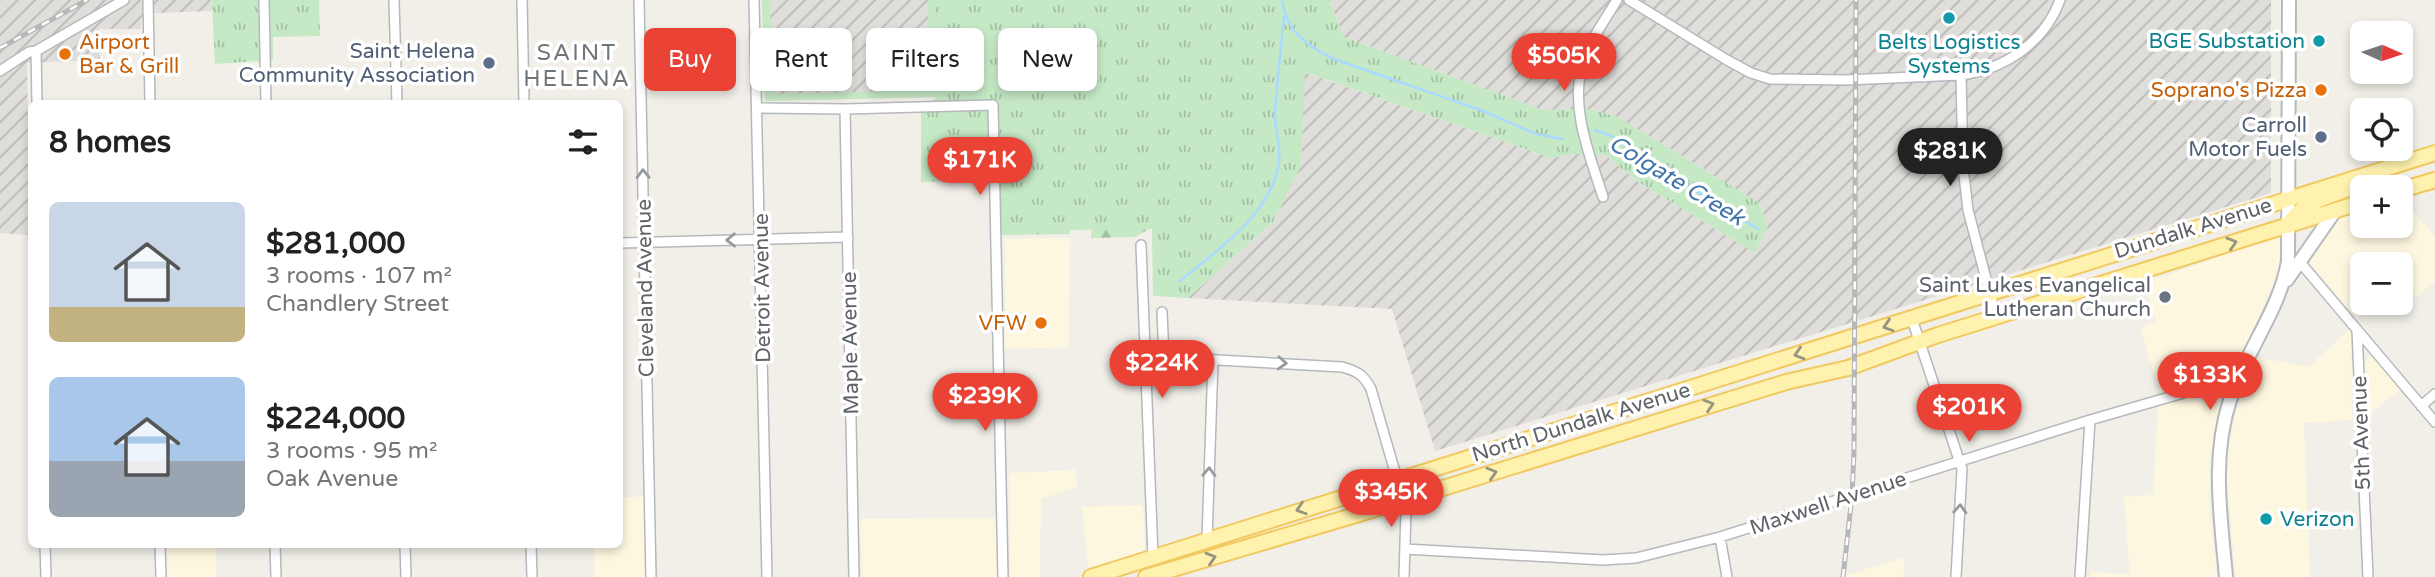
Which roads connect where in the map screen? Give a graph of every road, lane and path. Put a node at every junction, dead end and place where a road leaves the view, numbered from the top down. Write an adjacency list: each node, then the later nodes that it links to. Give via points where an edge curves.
1 (124, 0): 12 (street)
2 (148, 0): 16 (street)
3 (264, 0): 17 (street)
4 (394, 0): 18 (street)
5 (522, 0): 19 (street)
6 (639, 0): 33 (street, Cleveland Avenue, one-way to 6)
7 (754, 0): 20 (street, Detroit Avenue)
8 (1617, 0): 26 (street, via 1590,44 1579,82 1580,116)
9 (1629, 0): 14 (street, via 1727,60 1767,78)
10 (2060, 0): 14 (street, via 2046,28 2016,56 1987,70)
11 (2289, 0): 27 (main road)
12 (36, 51): 13 (street); 15 (street)
13 (0, 71)
14 (1961, 75): 38 (street, via 1968,210)
15 (37, 100)
16 (150, 100)
17 (266, 100)
18 (397, 100)
19 (524, 100)
20 (757, 108): 21 (street); 32 (street, Detroit Avenue)
21 (845, 109): 31 (street, Maple Avenue); 70 (street, via 993,105)
22 (2435, 152): 23 (main road, Dundalk Avenue)
23 (2414, 159): 27 (main road, Dundalk Avenue); 30 (main road, via 2309,204 2293,215)
24 (2435, 180): 25 (main road)
25 (2413, 186)
26 (1603, 197)
27 (2289, 199): 30 (main road); 38 (main road, Dundalk Avenue)
28 (2350, 206): 29 (main road, Dundalk Avenue)
29 (2334, 211): 30 (main road, Dundalk Avenue); 36 (main road)
30 (2288, 226): 37 (main road, via 2288,261); 40 (main road, Dundalk Avenue, one-way to 30)
31 (848, 237): 32 (street); 69 (street, Maple Avenue)
32 (761, 240): 33 (street, one-way to 33); 68 (street, Detroit Avenue)
33 (644, 242): 34 (street); 67 (street, Cleveland Avenue)
34 (623, 243)
35 (1141, 245): 61 (street)
36 (2299, 261): 37 (main road); 42 (street)
37 (2281, 289): 45 (main road)
38 (1989, 292): 40 (street); 41 (main road, Dundalk Avenue)
39 (1162, 312): 44 (street, via 1164,357)
40 (1996, 317): 43 (main road, Dundalk Avenue)
41 (1912, 319): 43 (street); 51 (main road, North Dundalk Avenue, one-way to 51)
42 (2357, 330): 47 (street); 78 (street, 5th Avenue)
43 (1919, 342): 50 (street); 52 (main road, North Dundalk Avenue, one-way to 43, via 1786,382 1848,368)
44 (1213, 360): 51 (street, one-way to 51, via 1342,367 1361,374 1371,389); 54 (street, one-way to 44)
45 (2239, 377): 48 (street, Maxwell Avenue); 77 (main road, via 2225,420 2219,463)
46 (2435, 394): 47 (street)
47 (2421, 405): 49 (street)
48 (2090, 420): 50 (street, Maxwell Avenue); 76 (street)
49 (2435, 422)
50 (1959, 461): 53 (street, Maxwell Avenue); 75 (street, one-way to 50)
51 (1397, 479): 52 (street); 54 (main road, North Dundalk Avenue, one-way to 54)
52 (1404, 500): 60 (street); 72 (main road, North Dundalk Avenue, one-way to 52)
53 (1720, 537): 60 (street, Maxwell Avenue, via 1616,560); 74 (street)
54 (1207, 540): 61 (main road, North Dundalk Avenue)
55 (45, 548): 62 (street)
56 (160, 548): 63 (street)
57 (275, 548): 64 (street)
58 (405, 548): 65 (street)
59 (531, 548): 66 (street)
60 (1405, 549): 73 (street)
61 (1153, 557): 71 (main road, North Dundalk Avenue)
62 (46, 577)
63 (161, 577)
64 (276, 577)
65 (406, 577)
66 (532, 577)
67 (651, 577)
68 (767, 577)
69 (854, 577)
70 (1003, 577)
71 (1091, 577)
72 (1146, 577)
73 (1404, 577)
74 (1727, 577)
75 (1956, 577)
76 (2080, 577)
77 (2227, 577)
78 (2368, 577)

